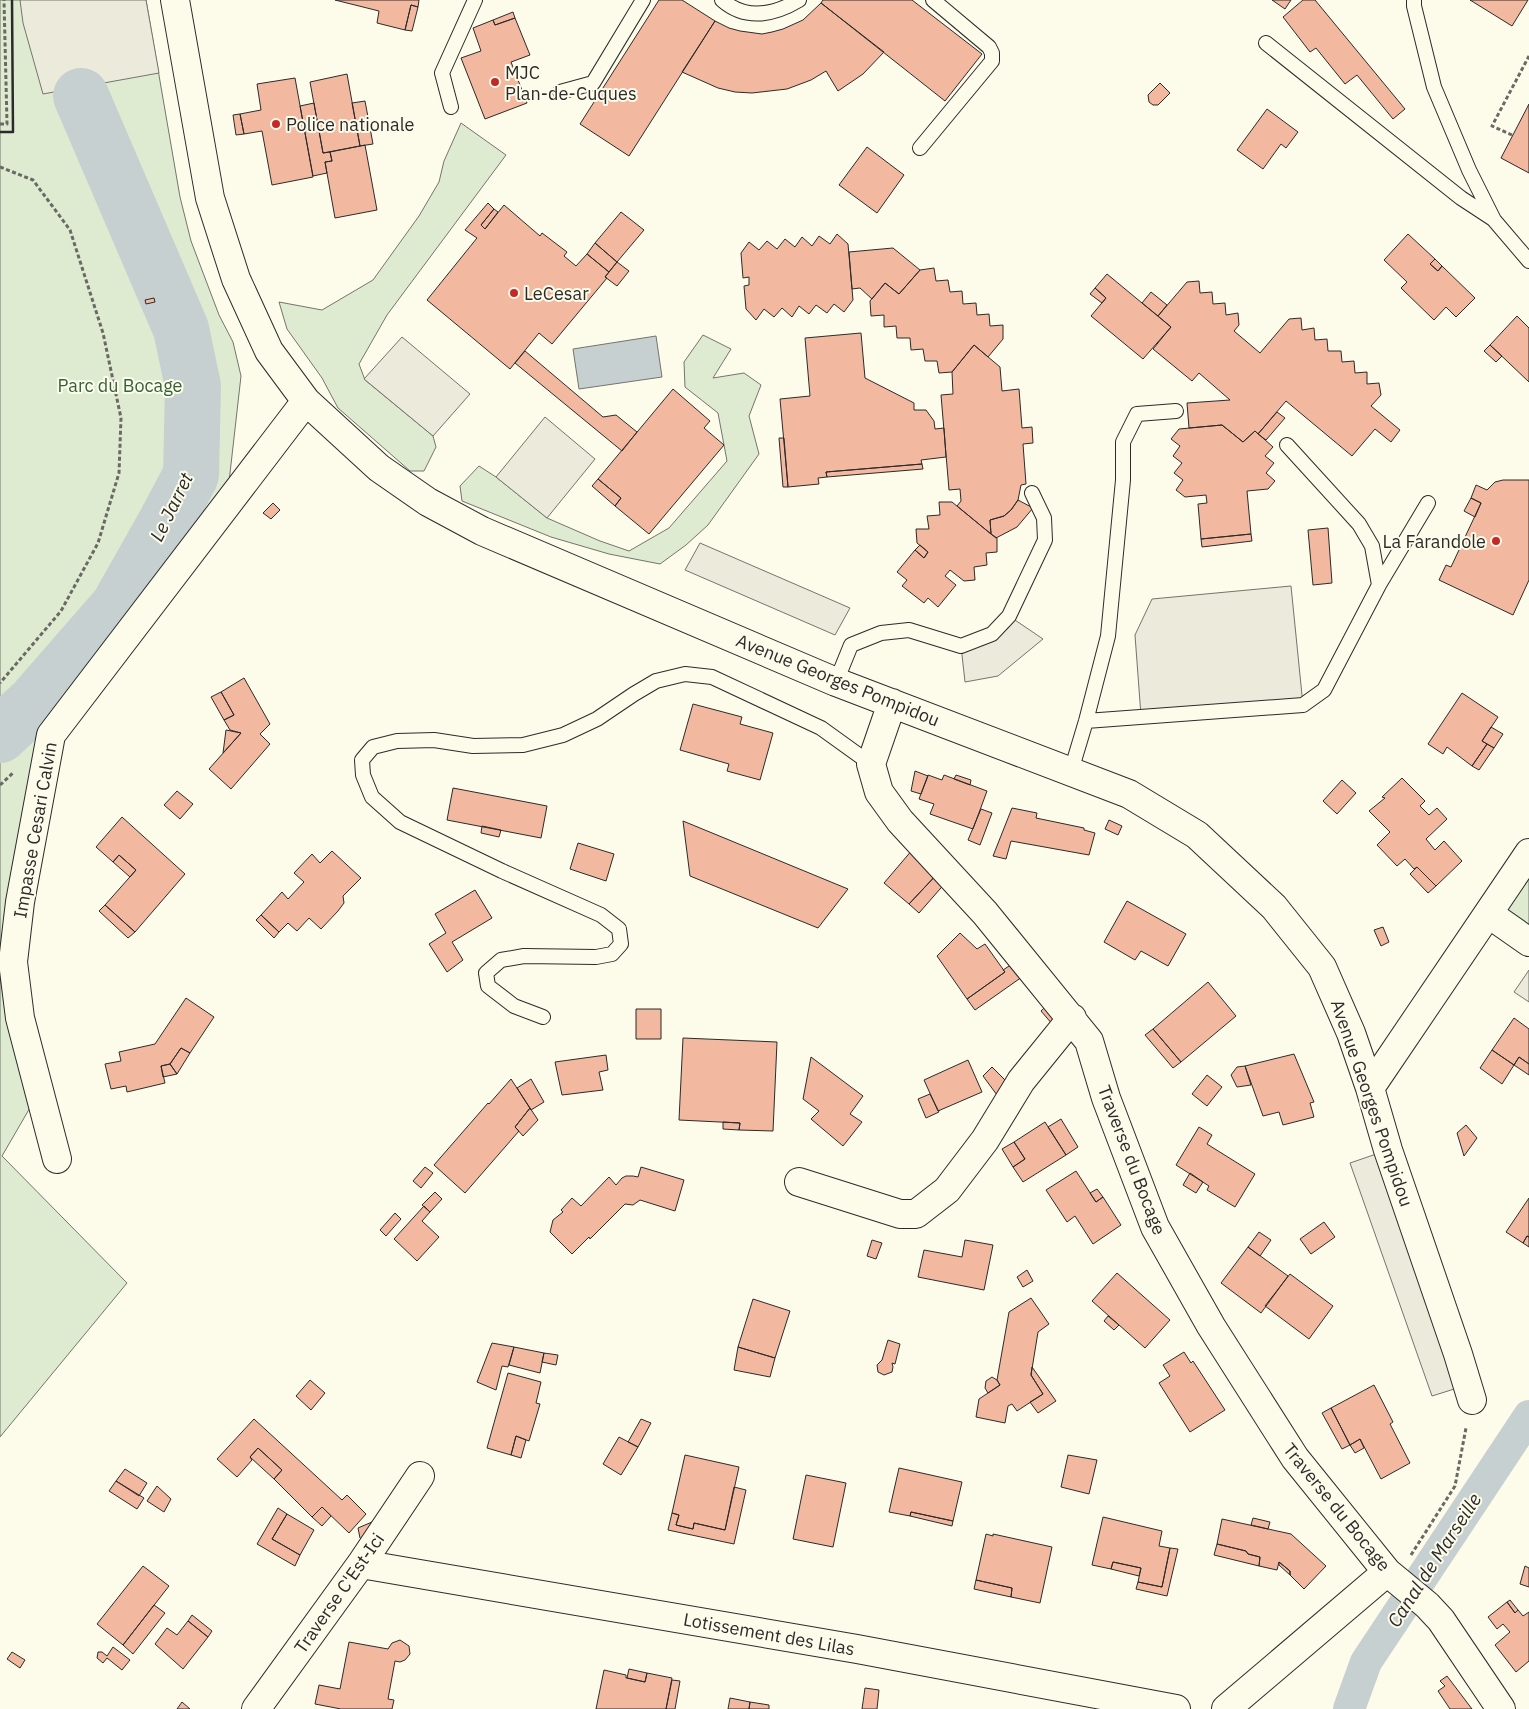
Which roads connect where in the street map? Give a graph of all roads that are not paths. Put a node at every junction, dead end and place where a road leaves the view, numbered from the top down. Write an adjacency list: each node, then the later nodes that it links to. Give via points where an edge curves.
1 (175, 0): 14 (street, Avenue Georges Pompidou, via 210,198 236,278 269,351)
2 (475, 0): 10 (lane, via 442,73)
3 (643, 0): 9 (lane, via 593,83)
4 (722, 0): 5 (lane, via 735,10 759,14 786,8)
5 (799, 0)
6 (933, 0): 11 (lane, via 989,47 992,61)
7 (1414, 0): 12 (lane, via 1434,87)
8 (1266, 43): 12 (lane, via 1461,198)
9 (560, 92)
10 (451, 107)
11 (920, 148)
12 (1494, 220): 13 (lane)
13 (1529, 262)
14 (306, 401): 20 (street, Avenue Georges Pompidou, via 379,468 436,506 482,531); 31 (street, Impasse Cesari Calvin, via 51,735 20,902 13,962 20,1018)
15 (1176, 411): 22 (lane, via 1137,414 1123,442 1123,480 1108,636)
16 (1287, 446): 19 (lane, via 1359,524 1372,546)
17 (1032, 493): 20 (lane, via 1044,518 1045,540 1009,616 992,634 961,646 909,630 881,633 852,645)
18 (1428, 503): 19 (lane)
19 (1379, 584): 22 (lane, via 1324,690 1303,705)
20 (836, 682): 21 (street, Avenue Georges Pompidou)
21 (892, 703): 23 (street); 24 (street, Avenue Georges Pompidou)
22 (1086, 721): 24 (lane)
23 (871, 764): 28 (lane, via 821,728 712,677 685,674 656,680 597,720 563,736 523,745 472,746 434,740 397,741 373,747 362,760 363,775 372,797 400,822 601,915 619,929 621,944 612,954 596,957 524,956 501,960 486,974 488,986 514,1006); 29 (street, Traverse du Bocage, via 879,792 900,821 985,913)
24 (1071, 771): 30 (street, Avenue Georges Pompidou, via 1129,794 1198,836 1274,907 1322,967 1351,1033)
25 (1529, 853): 26 (street)
26 (1489, 914): 27 (street); 30 (street)
27 (1529, 942)
28 (543, 1017)
29 (1072, 1018): 32 (street, via 1021,1081 985,1140 947,1190 916,1214 900,1214); 36 (street, Traverse du Bocage, via 1089,1040 1106,1098 1155,1227 1211,1326 1294,1458)
30 (1370, 1088): 33 (street, Avenue Georges Pompidou)
31 (57, 1159)
32 (799, 1182)
33 (1472, 1400)
34 (420, 1476): 35 (street, Traverse C'Est-Ici)
35 (361, 1564): 37 (street, Traverse C'Est-Ici); 38 (street, Lotissement des Lilas, via 857,1649)
36 (1394, 1578): 39 (street); 40 (street, Traverse du Bocage, via 1441,1620)
37 (256, 1709)
38 (1176, 1709)
39 (1226, 1709)
40 (1501, 1709)

